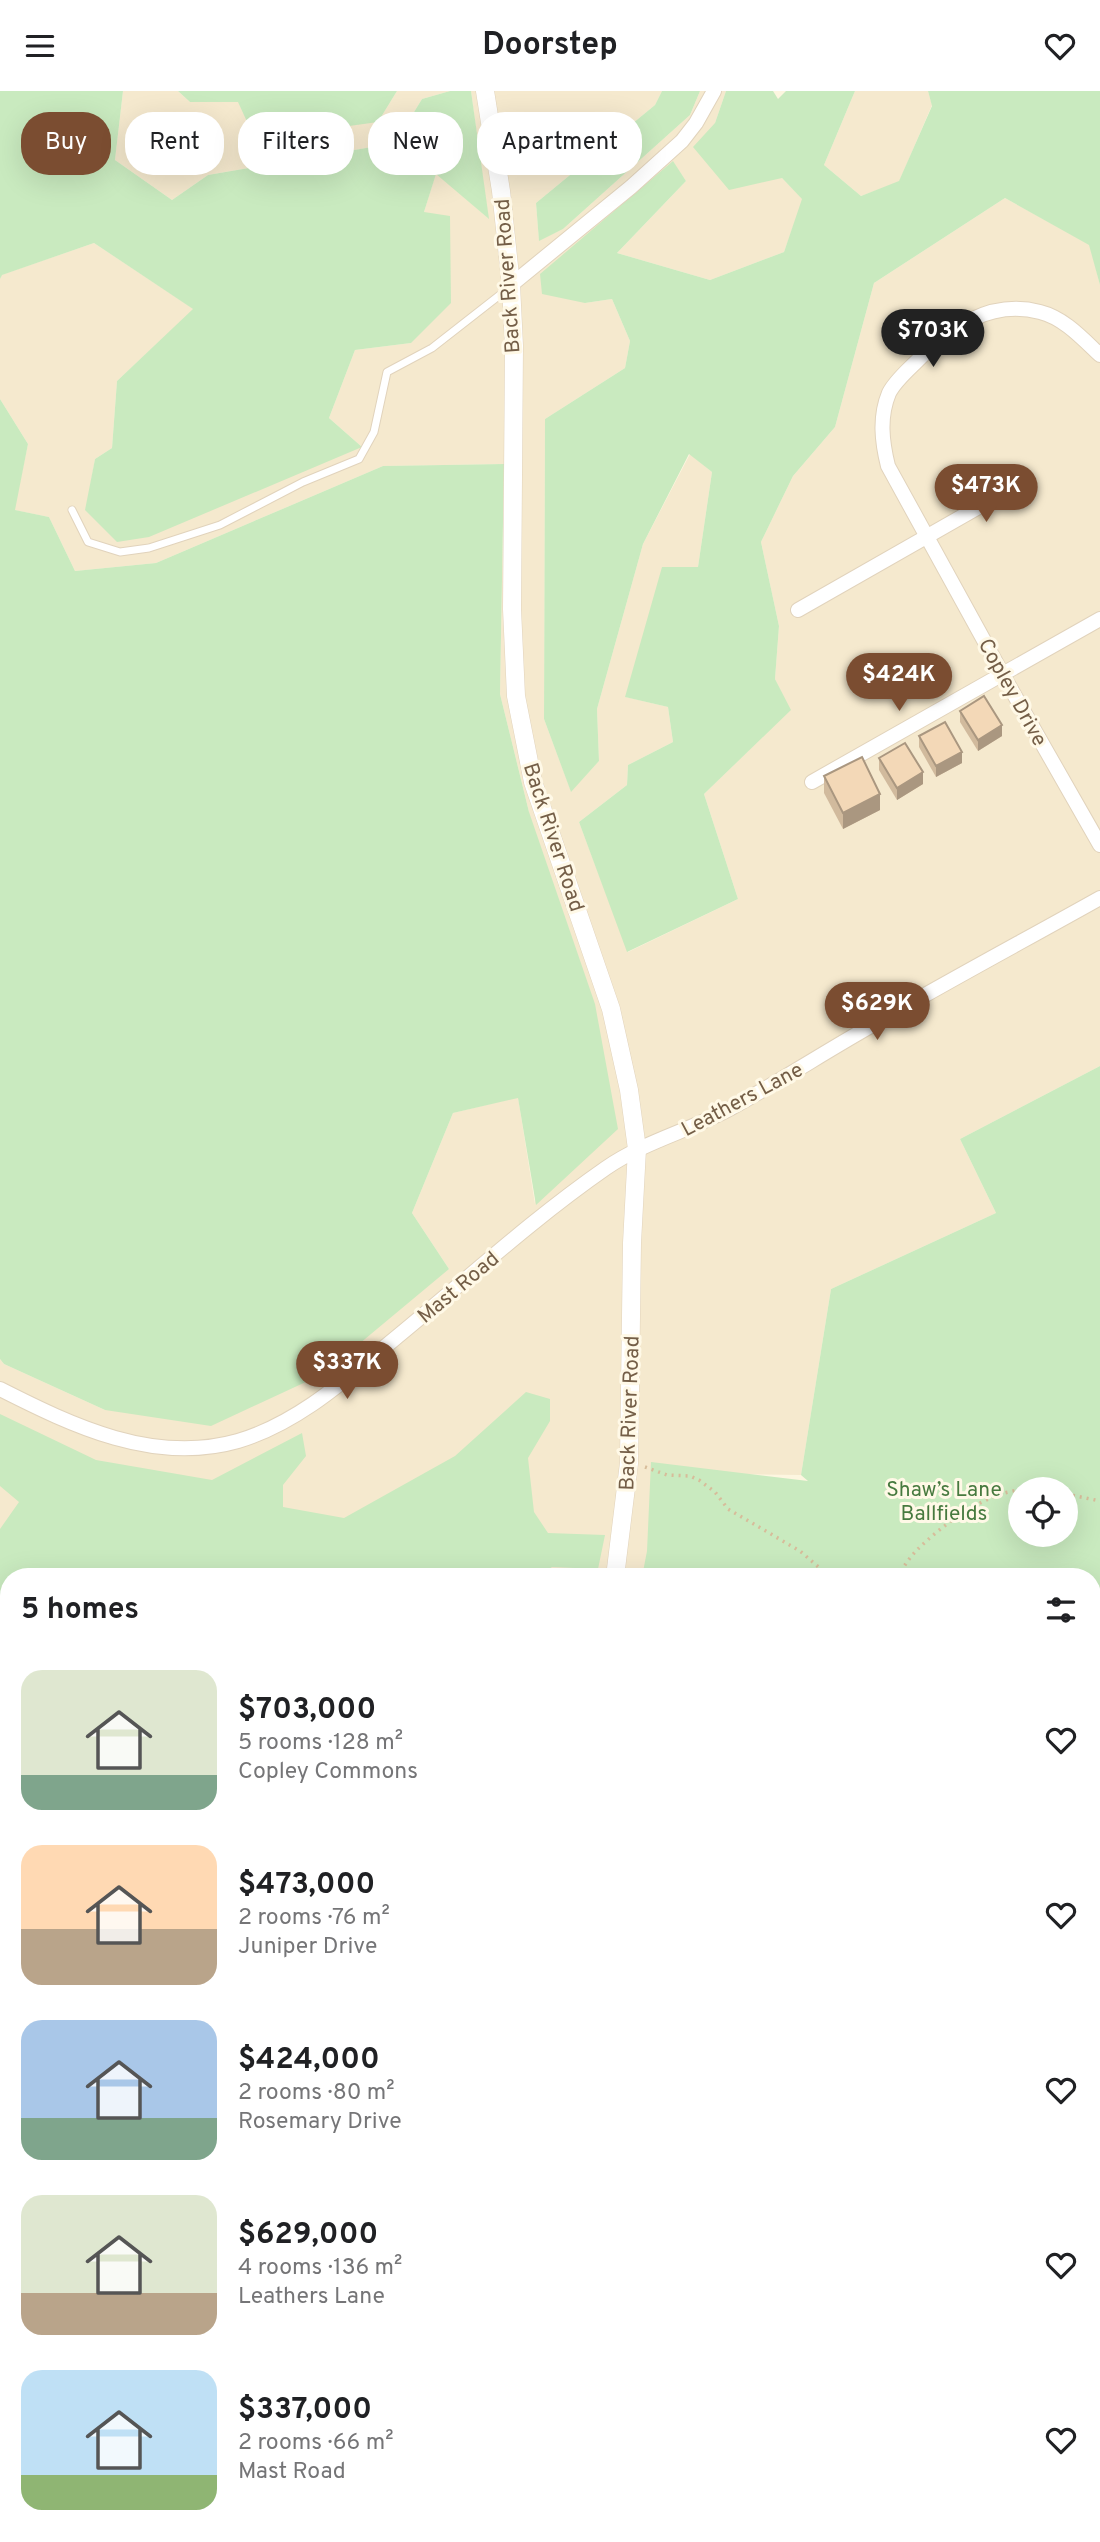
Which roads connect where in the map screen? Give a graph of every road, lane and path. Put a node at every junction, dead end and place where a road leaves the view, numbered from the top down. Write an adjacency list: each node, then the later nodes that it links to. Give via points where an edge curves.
1 (485, 91): 3 (street, Back River Road)
2 (714, 91): 3 (street, via 682,141)
3 (511, 285): 6 (lane, via 432,348 387,372 374,432 359,459 220,524 149,548 121,552 88,542); 14 (street, Back River Road, via 516,696 533,782 611,1009)
4 (1100, 355): 7 (street, Copley Drive, via 1054,317 1020,309 1000,311 981,315 942,336 902,376 890,391 884,411 884,447 888,466)
5 (1026, 480): 7 (street)
6 (72, 510)
7 (928, 538): 8 (street); 10 (street, Copley Drive)
8 (798, 610)
9 (1100, 619): 10 (street)
10 (1003, 675): 11 (street); 12 (street, Copley Drive)
11 (812, 782)
12 (1100, 845)
13 (1100, 898): 14 (street, Leathers Lane, via 731,1109)
14 (638, 1149): 15 (street, Mast Road, via 570,1195 332,1390 296,1415 256,1434 192,1448 126,1441 64,1421); 20 (street, Back River Road, via 629,1464)
15 (0, 1389)
16 (643, 1466): 21 (path, via 699,1480 728,1509)
17 (1008, 1494): 22 (path, via 955,1518)
18 (1078, 1496): 19 (path)
19 (1100, 1501)
20 (616, 1568)
21 (819, 1568)
22 (903, 1568)

